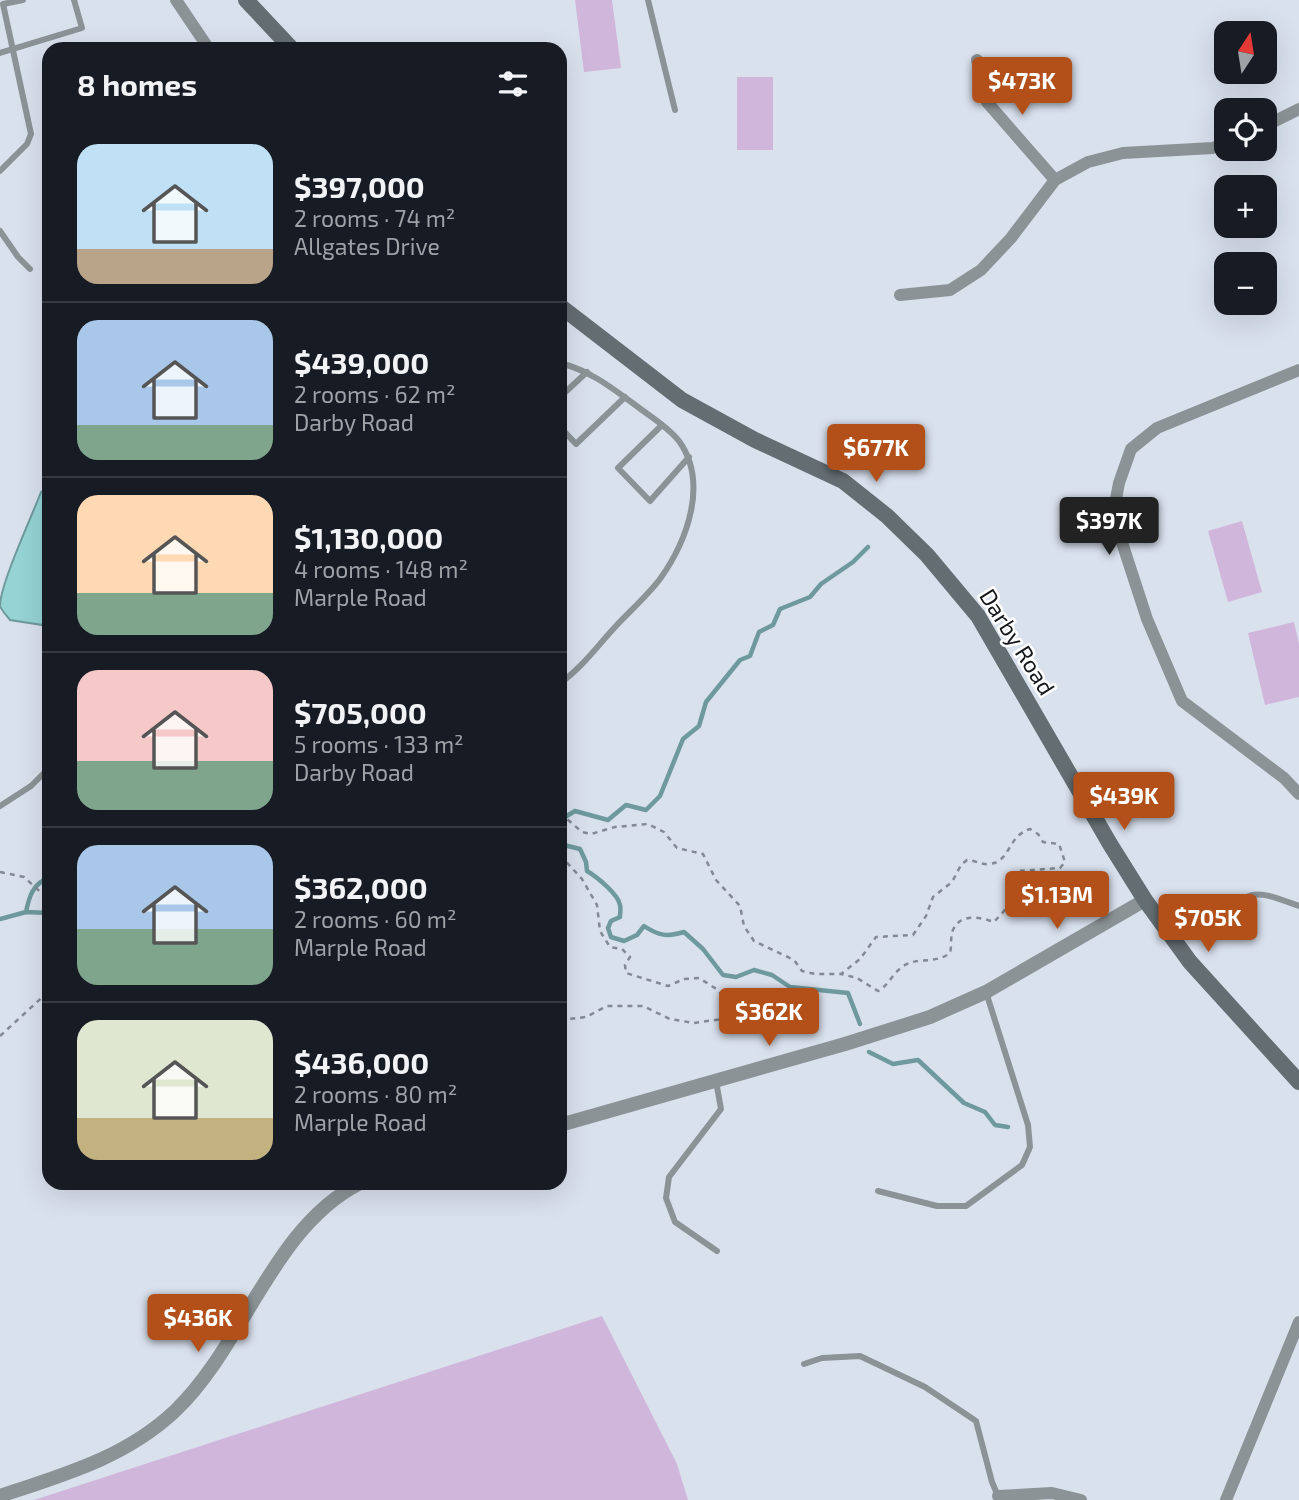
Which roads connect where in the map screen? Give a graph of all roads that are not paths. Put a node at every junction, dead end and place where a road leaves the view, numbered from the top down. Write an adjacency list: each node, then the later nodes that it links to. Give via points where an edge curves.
1 (23, 0): 8 (lane, via 3,4)
2 (74, 0): 8 (lane, via 82,28)
3 (176, 0): 6 (street)
4 (246, 0): 7 (main road)
5 (648, 0): 12 (lane)
6 (199, 42)
7 (285, 42)
8 (12, 51): 9 (lane); 15 (lane, via 32,134)
9 (0, 52)
10 (977, 60): 16 (street, via 987,102)
11 (1299, 109): 13 (street)
12 (675, 110)
13 (1277, 120)
14 (1214, 148): 16 (street, via 1123,153 1088,162)
15 (0, 171)
16 (1055, 180): 19 (street, via 981,270 950,290)
17 (0, 231): 18 (lane)
18 (30, 270)
19 (900, 295)
20 (567, 311): 33 (main road, Darby Road, via 682,400 843,481 927,555 978,615)
21 (567, 365): 23 (lane)
22 (1299, 370): 31 (street, via 1157,428 1131,450 1113,515 1147,619 1182,701)
23 (587, 372): 24 (lane); 25 (lane)
24 (567, 391)
25 (625, 397): 26 (lane); 27 (lane, via 576,444)
26 (662, 425): 28 (lane); 28 (lane, via 618,468 650,501)
27 (567, 434)
28 (689, 457): 29 (lane, via 693,502 669,564)
29 (567, 676)
30 (42, 775): 32 (lane)
31 (1299, 794)
32 (0, 806)
33 (1145, 900): 36 (street); 38 (main road, Darby Road, via 1190,962)
34 (1299, 906): 35 (lane, via 1248,894)
35 (1217, 916)
36 (986, 992): 37 (street, via 930,1017); 41 (lane, via 1028,1125 1030,1147 1022,1165 967,1206 937,1206)
37 (716, 1082): 39 (street); 42 (lane, via 721,1109 669,1177 666,1198 675,1222)
38 (1299, 1082)
39 (567, 1123)
40 (348, 1190): 45 (street, via 303,1228 214,1363 176,1410 127,1448 103,1460)
41 (877, 1191)
42 (717, 1251)
43 (1299, 1322): 48 (street)
44 (804, 1364): 46 (lane, via 860,1356 925,1387 976,1421)
45 (0, 1496)
46 (998, 1496): 47 (street, via 1052,1493)
47 (1081, 1500)
48 (1226, 1500)

